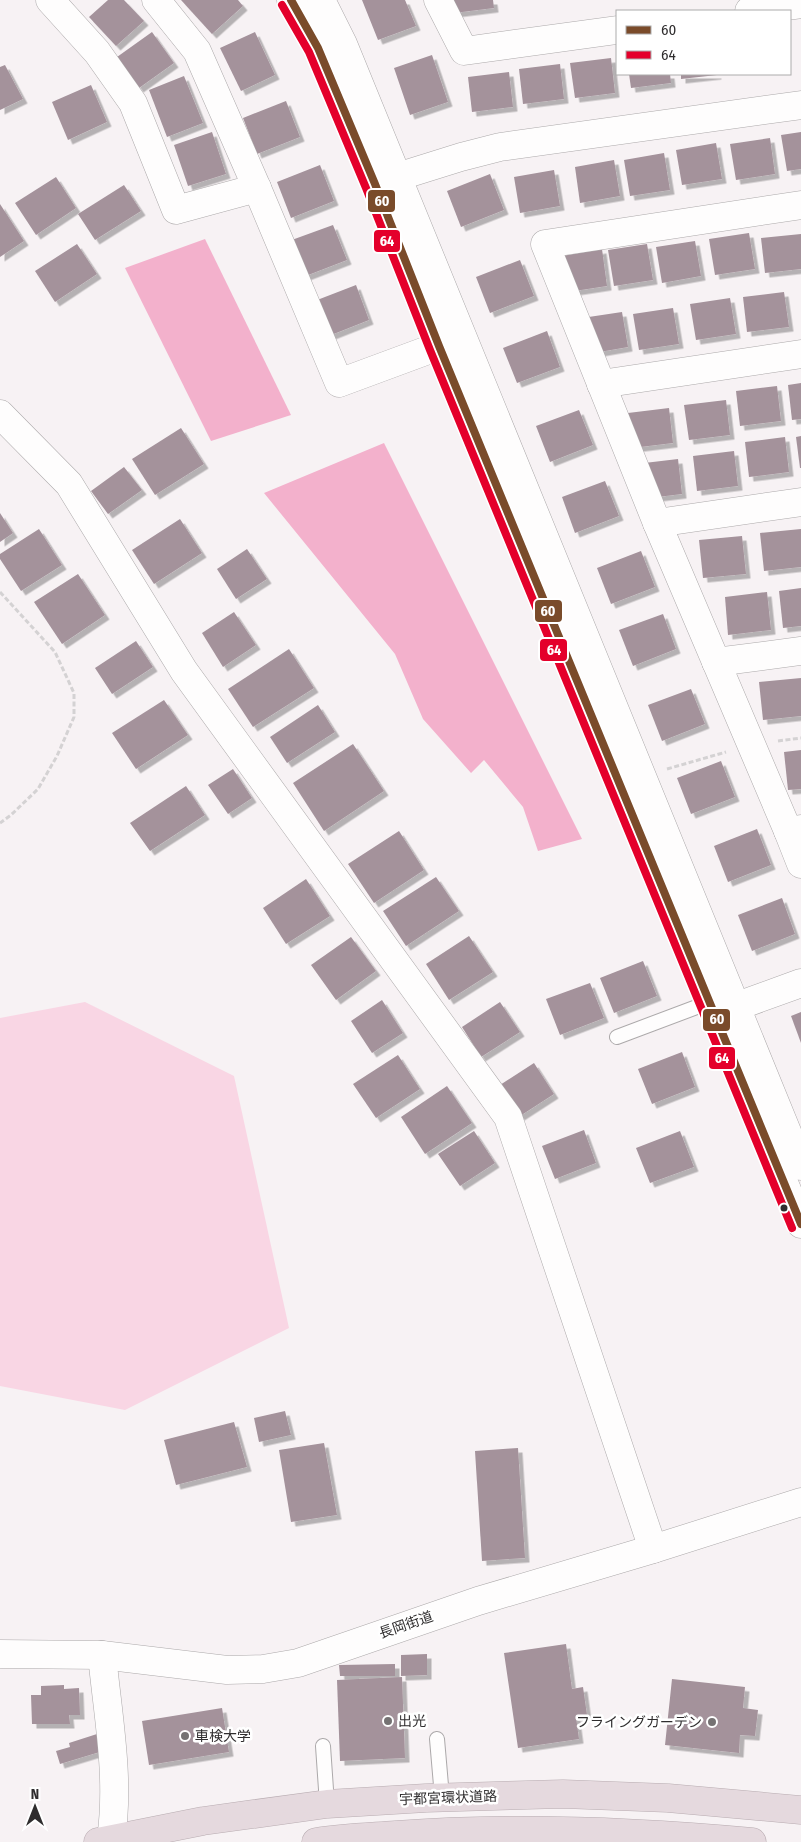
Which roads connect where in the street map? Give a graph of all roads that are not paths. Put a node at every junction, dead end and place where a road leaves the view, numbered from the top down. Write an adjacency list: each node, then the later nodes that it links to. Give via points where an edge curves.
1 (50, 0): 11 (street, via 97,52 134,103 176,210)
2 (156, 0): 11 (street, via 196,51)
3 (292, 0): 10 (street)
4 (321, 0): 10 (street, via 343,44)
5 (438, 0): 8 (street, via 464,51)
6 (801, 4): 7 (street)
7 (756, 10)
8 (616, 30)
9 (801, 105): 10 (street, via 500,148)
10 (386, 180): 13 (street)
11 (257, 188): 13 (street, via 339,382)
12 (801, 205): 15 (street, via 545,244)
13 (452, 346): 24 (street)
14 (801, 354): 15 (street)
15 (601, 384): 18 (street)
16 (0, 414): 29 (street, via 68,484 184,671 508,1117)
17 (801, 502): 18 (street)
18 (657, 523): 20 (street)
19 (801, 651): 20 (street)
20 (716, 662): 21 (street)
21 (794, 830): 22 (street)
22 (801, 864)
23 (801, 984): 24 (street)
24 (723, 1005): 25 (lane); 26 (street); 27 (street)
25 (617, 1037)
26 (801, 1166)
27 (801, 1224)
28 (801, 1502): 29 (street, 長岡街道)
29 (653, 1549): 31 (street, 長岡街道, via 478,1600 298,1663 263,1669 227,1670)
30 (3, 1646): 31 (street, 長岡街道)
31 (102, 1655): 37 (street, via 115,1784 115,1814)
32 (437, 1739): 34 (lane)
33 (323, 1746): 35 (lane)
34 (442, 1797): 35 (highway, 宇都宮環状道路); 36 (highway, 宇都宮環状道路, via 563,1794 668,1798)
35 (327, 1804): 37 (highway, 宇都宮環状道路, via 203,1821)
36 (801, 1810)
37 (105, 1841)
38 (316, 1842): 39 (highway, via 446,1832 535,1830 663,1834)
39 (752, 1842)

